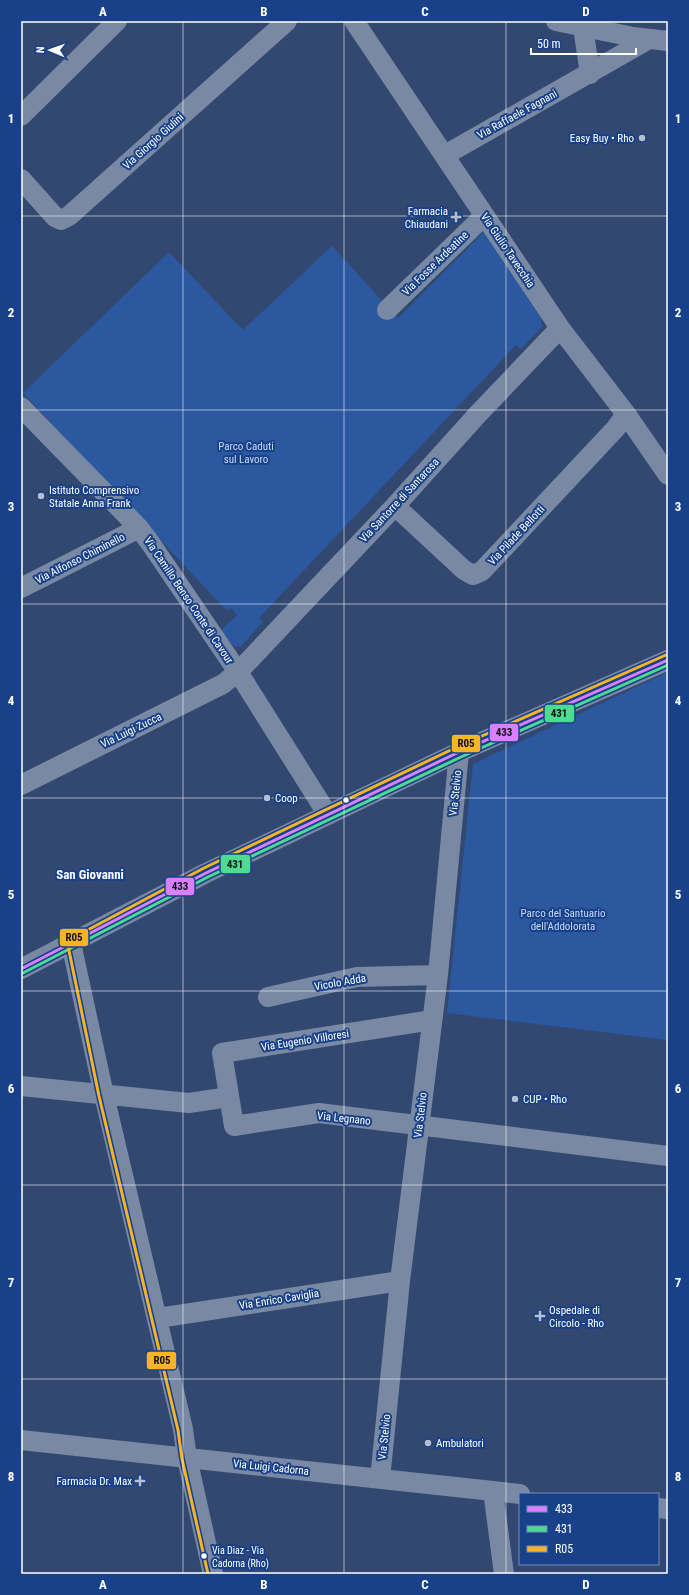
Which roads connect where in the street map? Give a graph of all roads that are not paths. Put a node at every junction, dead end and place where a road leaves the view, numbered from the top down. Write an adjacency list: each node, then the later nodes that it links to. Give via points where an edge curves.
1 (117, 21): 8 (street)
2 (287, 21): 10 (street, Via Giorgio Giulini, via 69,216 61,220 55,217)
3 (354, 21): 9 (street, Via Giulio Tavecchia)
4 (556, 21): 5 (street)
5 (583, 27): 6 (street); 7 (street)
6 (658, 40): 7 (street, Via Raffaele Fagnani)
7 (590, 74): 9 (street, Via Raffaele Fagnani)
8 (21, 116)
9 (445, 155): 11 (street, Via Giulio Tavecchia)
10 (21, 179)
11 (484, 216): 12 (street, Via Fosse Ardeatine); 13 (street, Via Giulio Tavecchia)
12 (386, 310)
13 (560, 328): 15 (street, Via Giulio Tavecchia); 17 (street, Via Santorre di Santarosa)
14 (21, 407): 18 (street, Via Camillo Benso Conte di Cavour)
15 (626, 414): 16 (street, Via Giulio Tavecchia); 17 (street, Via Pilade Bellotti, via 616,428 482,571 473,575 464,570)
16 (668, 475)
17 (395, 506): 21 (street, Via Santorre di Santarosa)
18 (139, 528): 19 (street, Via Alfonso Chiminello); 21 (street, Via Camillo Benso Conte di Cavour)
19 (21, 588)
20 (668, 660): 22 (street)
21 (238, 672): 23 (street, Via Luigi Zucca, via 223,684); 24 (street, Via Camillo Benso Conte di Cavour)
22 (459, 752): 24 (street); 27 (street, Via Stelvio)
23 (21, 785)
24 (328, 815): 25 (street, via 206,873)
25 (72, 943): 26 (street); 31 (street)
26 (21, 969)
27 (438, 975): 28 (street, Vicolo Adda, via 357,977); 29 (street, Via Stelvio)
28 (268, 997)
29 (432, 1020): 32 (street, Via Eugenio Villoresi, via 222,1053); 33 (street, Via Stelvio)
30 (21, 1086): 31 (street)
31 (104, 1095): 32 (street, via 189,1103); 36 (street)
32 (229, 1097): 33 (street, Via Legnano, via 234,1126 319,1113)
33 (418, 1127): 34 (street, Via Legnano); 35 (street, Via Stelvio)
34 (668, 1156)
35 (400, 1281): 36 (street, Via Enrico Caviglia); 39 (street, Via Stelvio)
36 (158, 1318): 38 (street)
37 (21, 1440): 38 (street, Via Luigi Cadorna)
38 (188, 1458): 39 (street, Via Luigi Cadorna); 42 (street)
39 (380, 1479): 40 (street, Via Luigi Cadorna)
40 (493, 1491): 41 (street, Via Luigi Cadorna); 43 (street)
41 (519, 1494)
42 (213, 1574)
43 (504, 1574)

